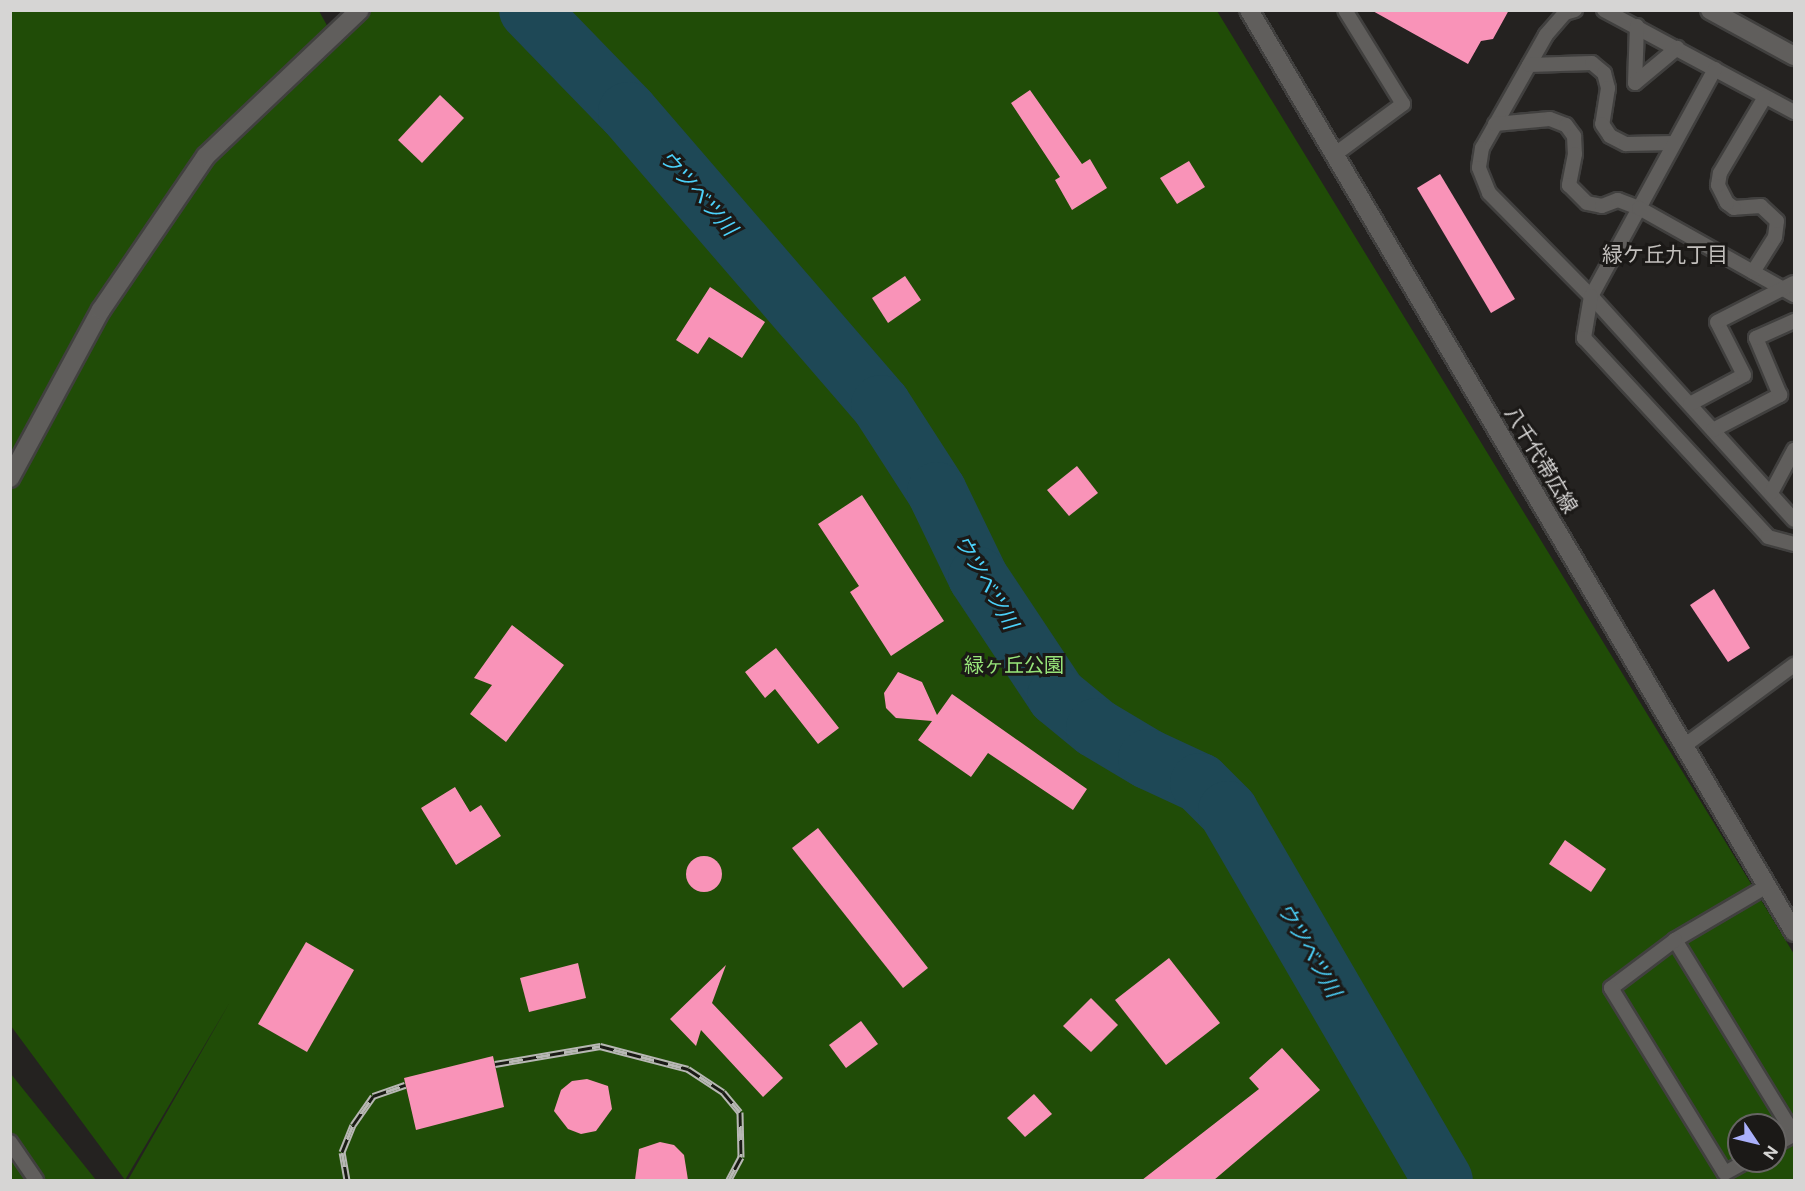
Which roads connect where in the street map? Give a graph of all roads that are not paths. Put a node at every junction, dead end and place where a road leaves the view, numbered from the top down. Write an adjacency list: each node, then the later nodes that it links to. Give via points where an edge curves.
1 (360, 10): 25 (main road, via 206,156 101,310)
2 (1249, 10): 16 (main road, 八千代帯広線)
3 (1345, 10): 16 (lane, via 1403,104)
4 (1575, 10): 10 (lane, via 1565,13 1546,35)
5 (1604, 10): 7 (lane)
6 (1710, 10): 9 (main road)
7 (1637, 26): 8 (lane); 8 (lane, via 1635,83)
8 (1677, 48): 11 (lane)
9 (1794, 56)
10 (1529, 65): 14 (lane); 15 (lane, via 1592,63 1604,73 1608,88 1602,124 1610,136 1626,144)
11 (1715, 69): 12 (lane); 15 (lane)
12 (1766, 97): 13 (lane); 18 (lane, via 1720,173 1718,185 1726,203 1734,208 1761,206 1777,221 1775,237)
13 (1794, 112)
14 (1495, 124): 17 (lane, via 1550,118 1566,125 1574,136 1575,154 1569,185 1577,195 1587,203 1602,206 1618,200); 20 (lane, via 1482,148 1479,168 1488,193)
15 (1674, 142): 17 (lane)
16 (1334, 155): 30 (main road, 八千代帯広線)
17 (1639, 208): 18 (lane); 20 (lane)
18 (1753, 272): 19 (lane)
19 (1790, 288): 22 (lane, via 1717,322 1744,375)
20 (1591, 296): 22 (lane); 28 (lane, via 1584,338 1768,537)
21 (1794, 321): 23 (lane, via 1756,338 1779,395)
22 (1690, 404): 23 (lane)
23 (1713, 430): 26 (lane)
24 (1794, 450): 26 (lane)
25 (10, 478)
26 (1771, 493): 27 (lane)
27 (1794, 520)
28 (1794, 544)
29 (1794, 665): 30 (lane)
30 (1684, 746): 31 (main road, 八千代帯広線)
31 (1767, 886): 32 (main road, 八千代帯広線); 33 (lane)
32 (1794, 932)
33 (1675, 940): 34 (lane); 36 (lane, via 1611,988)
34 (1794, 1135)
35 (10, 1142): 37 (lane)
36 (1727, 1172)
37 (36, 1180)

